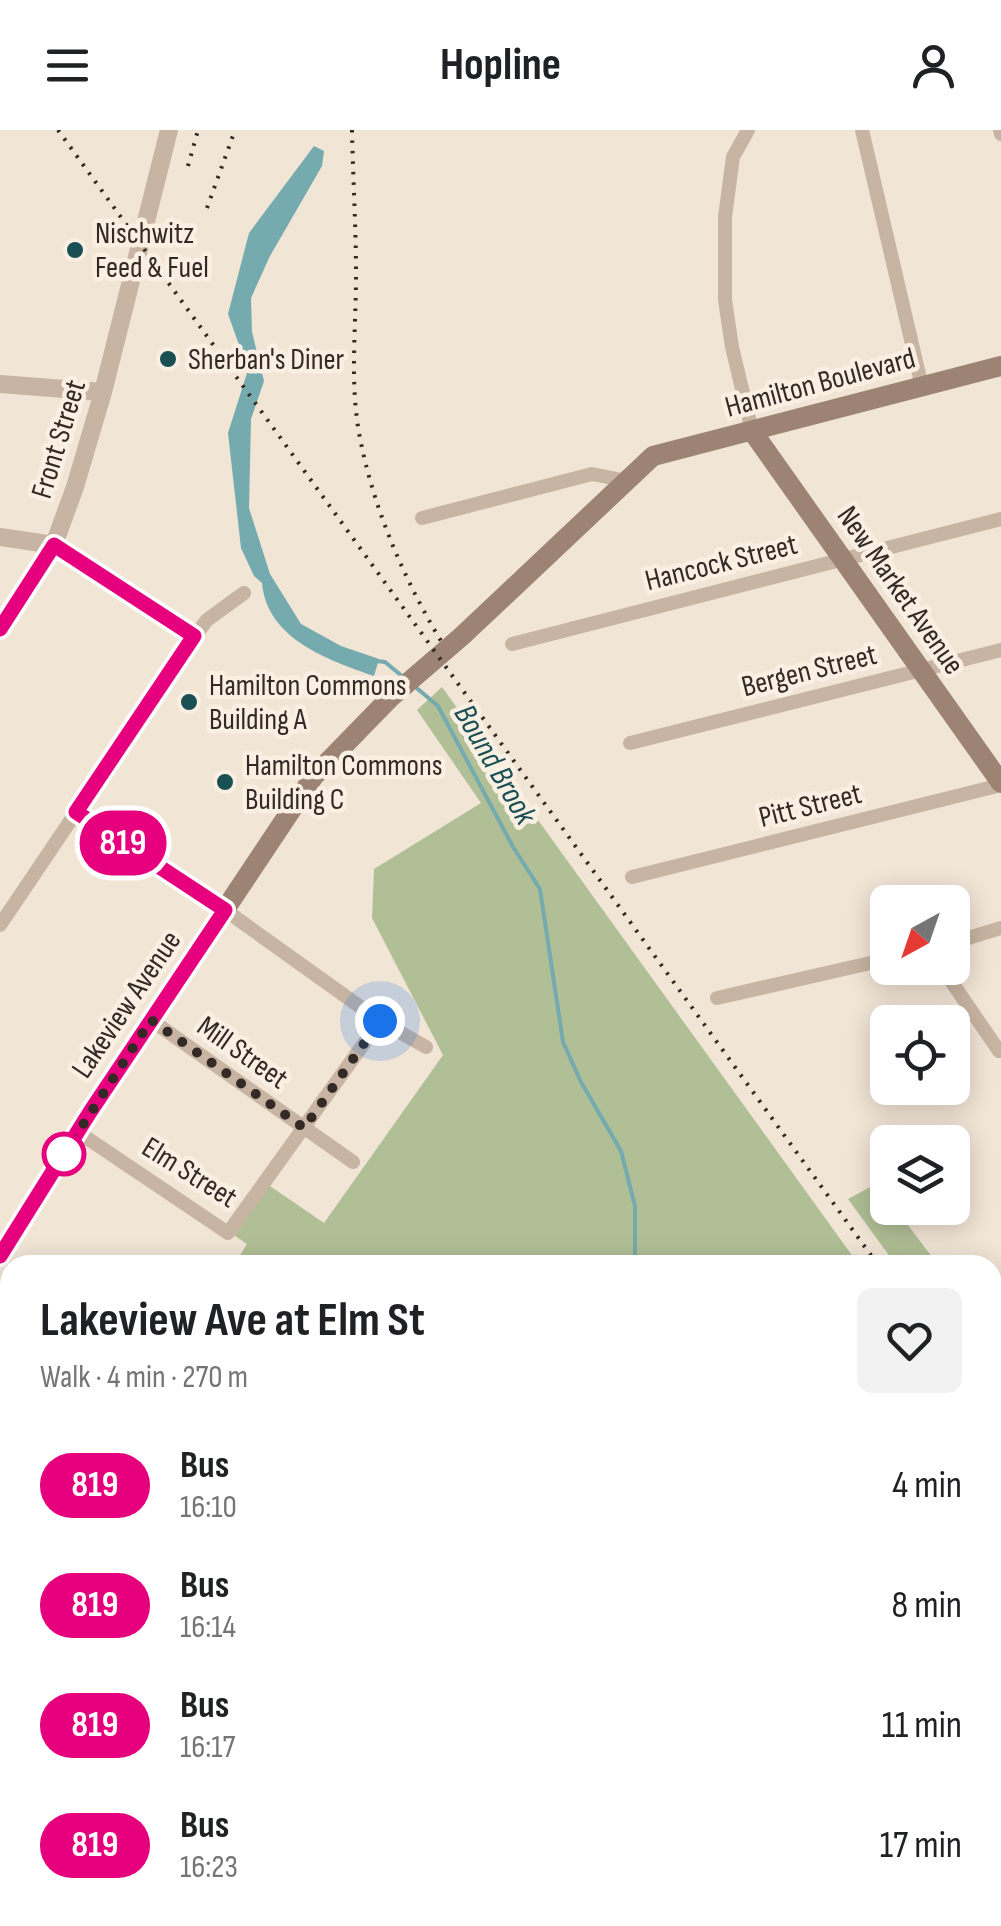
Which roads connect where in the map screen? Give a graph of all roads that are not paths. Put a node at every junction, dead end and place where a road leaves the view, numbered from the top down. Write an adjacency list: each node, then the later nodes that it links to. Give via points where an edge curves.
1 (169, 130): 7 (street, Front Street)
2 (748, 130): 8 (street, via 733,158 725,217 725,300)
3 (862, 130): 6 (street)
4 (1001, 366): 6 (main road, Hamilton Boulevard)
5 (0, 384): 7 (street)
6 (922, 387): 8 (main road, Hamilton Boulevard)
7 (102, 392): 14 (street, Front Street)
8 (752, 431): 9 (main road, Hamilton Boulevard); 15 (main road, New Market Avenue)
9 (653, 456): 10 (main road, Lakeview Avenue)
10 (627, 482): 11 (street, via 592,474); 26 (main road, Lakeview Avenue, via 314,776)
11 (422, 518)
12 (1001, 519): 15 (street, Hancock Street)
13 (0, 537): 14 (street)
14 (54, 545): 17 (street, Front Street); 18 (street)
15 (843, 560): 19 (street, Hancock Street); 21 (main road, New Market Avenue)
16 (244, 593): 18 (street)
17 (0, 629)
18 (194, 636): 24 (street)
19 (512, 644)
20 (1001, 650): 21 (street, Bergen Street)
21 (921, 670): 22 (street, Bergen Street); 23 (main road, New Market Avenue)
22 (630, 743)
23 (1001, 784): 25 (street, Pitt Street)
24 (76, 812): 26 (street); 27 (street)
25 (632, 877)
26 (225, 910): 33 (main road, Lakeview Avenue); 34 (street)
27 (0, 925)
28 (1001, 928): 29 (street)
29 (970, 937)
30 (870, 963): 32 (street)
31 (954, 985): 36 (street)
32 (717, 998)
33 (151, 1020): 37 (street, Mill Street); 38 (main road, Lakeview Avenue)
34 (380, 1021): 35 (street); 37 (street)
35 (426, 1047)
36 (999, 1051)
37 (304, 1128): 38 (street, Elm Street, via 228,1233); 39 (street, Mill Street)
38 (78, 1132): 40 (main road, Lakeview Avenue)
39 (353, 1162)
40 (1, 1255)

